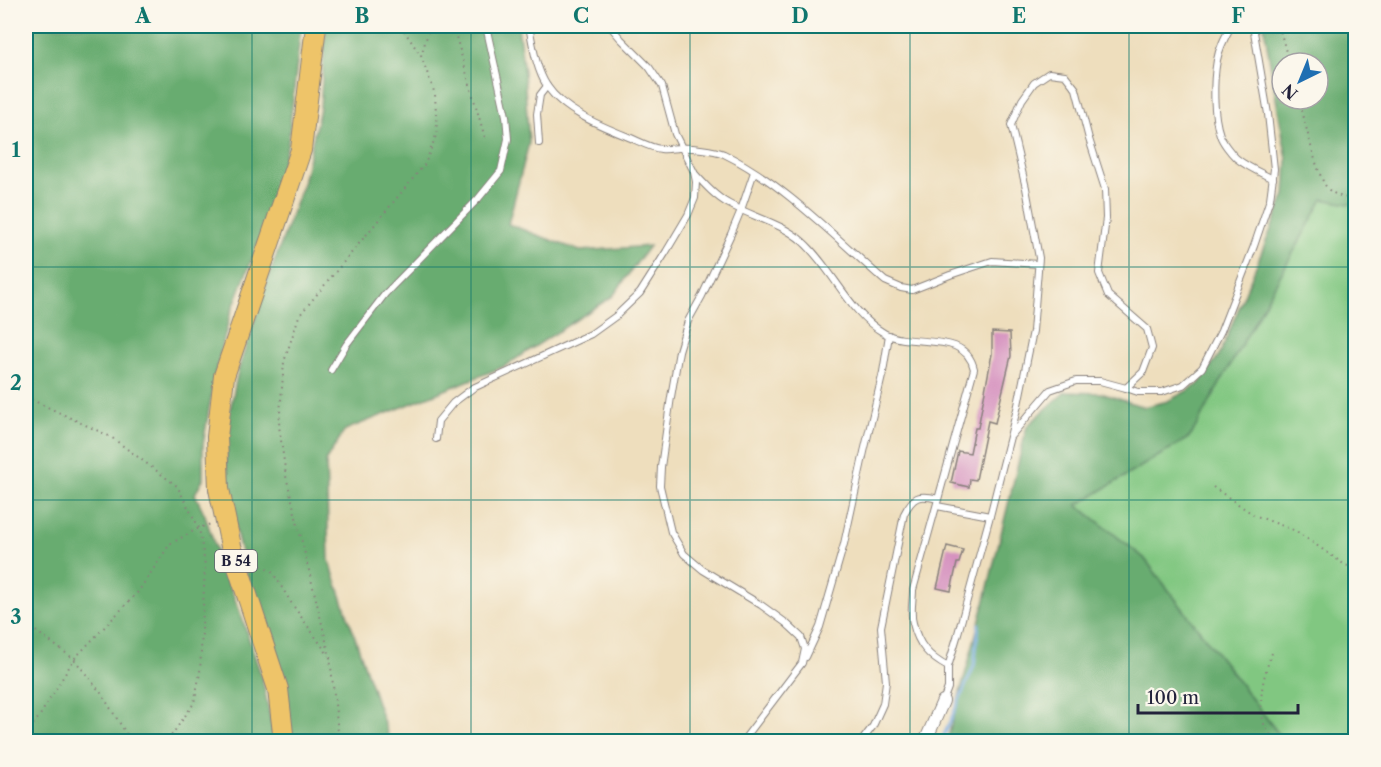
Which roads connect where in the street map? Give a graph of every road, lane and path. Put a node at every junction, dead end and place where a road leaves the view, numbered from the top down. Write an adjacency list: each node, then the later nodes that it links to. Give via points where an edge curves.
1 (316, 26): 34 (main road, B 54, via 301,150 224,376 217,437 219,489)
2 (401, 26): 12 (path)
3 (430, 26): 12 (path)
4 (453, 26): 15 (path)
5 (486, 26): 25 (lane, via 506,116 508,139 501,171 385,294)
6 (529, 26): 13 (lane, via 536,61)
7 (610, 26): 17 (lane, via 662,86)
8 (1231, 26): 20 (lane, via 1217,60 1214,84 1220,137 1235,158)
9 (1253, 26): 20 (lane, via 1268,114)
10 (1279, 26): 11 (path)
11 (1286, 51)
12 (421, 57): 38 (path, via 436,104 437,133 425,164 299,316 284,362 279,426 286,476)
13 (547, 86): 16 (lane, via 540,95 537,114); 17 (lane, via 561,102 598,124 662,149)
14 (1302, 111): 21 (path, via 1327,189)
15 (485, 138)
16 (539, 143)
17 (681, 147): 18 (lane, via 722,153); 19 (lane)
18 (754, 172): 22 (lane); 23 (lane, via 805,210 885,281 901,288 912,290 992,261)
19 (694, 174): 22 (lane); 29 (lane, via 695,198 688,215 640,293 591,334 473,388 453,403 438,422)
20 (1273, 179): 26 (lane, via 1254,246 1202,368 1183,385 1162,392)
21 (1356, 199)
22 (741, 210): 24 (lane, via 801,240 853,305); 40 (lane, via 688,321 679,351 660,486 671,532 684,554 786,623 801,637 805,649)
23 (1038, 264): 26 (lane, via 1011,125 1034,83 1049,73 1065,75 1076,89 1105,189 1106,218 1099,273 1108,295 1147,329 1152,348 1143,372); 28 (lane, via 1033,331)
24 (889, 335): 31 (lane, via 956,345 971,358 974,369); 40 (lane, via 884,372 829,601)
25 (331, 370)
26 (1126, 388): 28 (lane, via 1100,381 1076,381 1050,390)
27 (26, 397): 33 (path, via 111,437 177,486)
28 (1010, 437): 32 (lane)
29 (436, 439)
30 (1213, 487): 35 (path, via 1254,515 1296,531 1345,565)
31 (937, 503): 32 (lane); 41 (lane, via 913,590 912,622 923,647); 49 (lane, via 925,496 917,498 904,514 881,627 886,682 883,704)
32 (990, 516): 41 (lane)
33 (199, 528): 39 (path, via 170,544 138,591); 45 (path, via 205,564 200,673 194,703 169,739)
34 (231, 546): 38 (path, via 273,573); 46 (main road, B 54, via 278,689)
35 (1356, 568)
36 (26, 624): 39 (path)
37 (1272, 652): 51 (path, via 1261,697 1263,721)
38 (330, 657): 47 (path)
39 (74, 658): 43 (path); 44 (path, via 101,693 129,738)
40 (802, 663): 48 (lane)
41 (948, 667): 42 (lane, via 948,688)
42 (943, 701): 50 (street)
43 (26, 734)
44 (127, 741)
45 (160, 741)
46 (284, 741)
47 (339, 741)
48 (742, 741)
49 (861, 741)
50 (925, 741)
51 (1275, 741)

